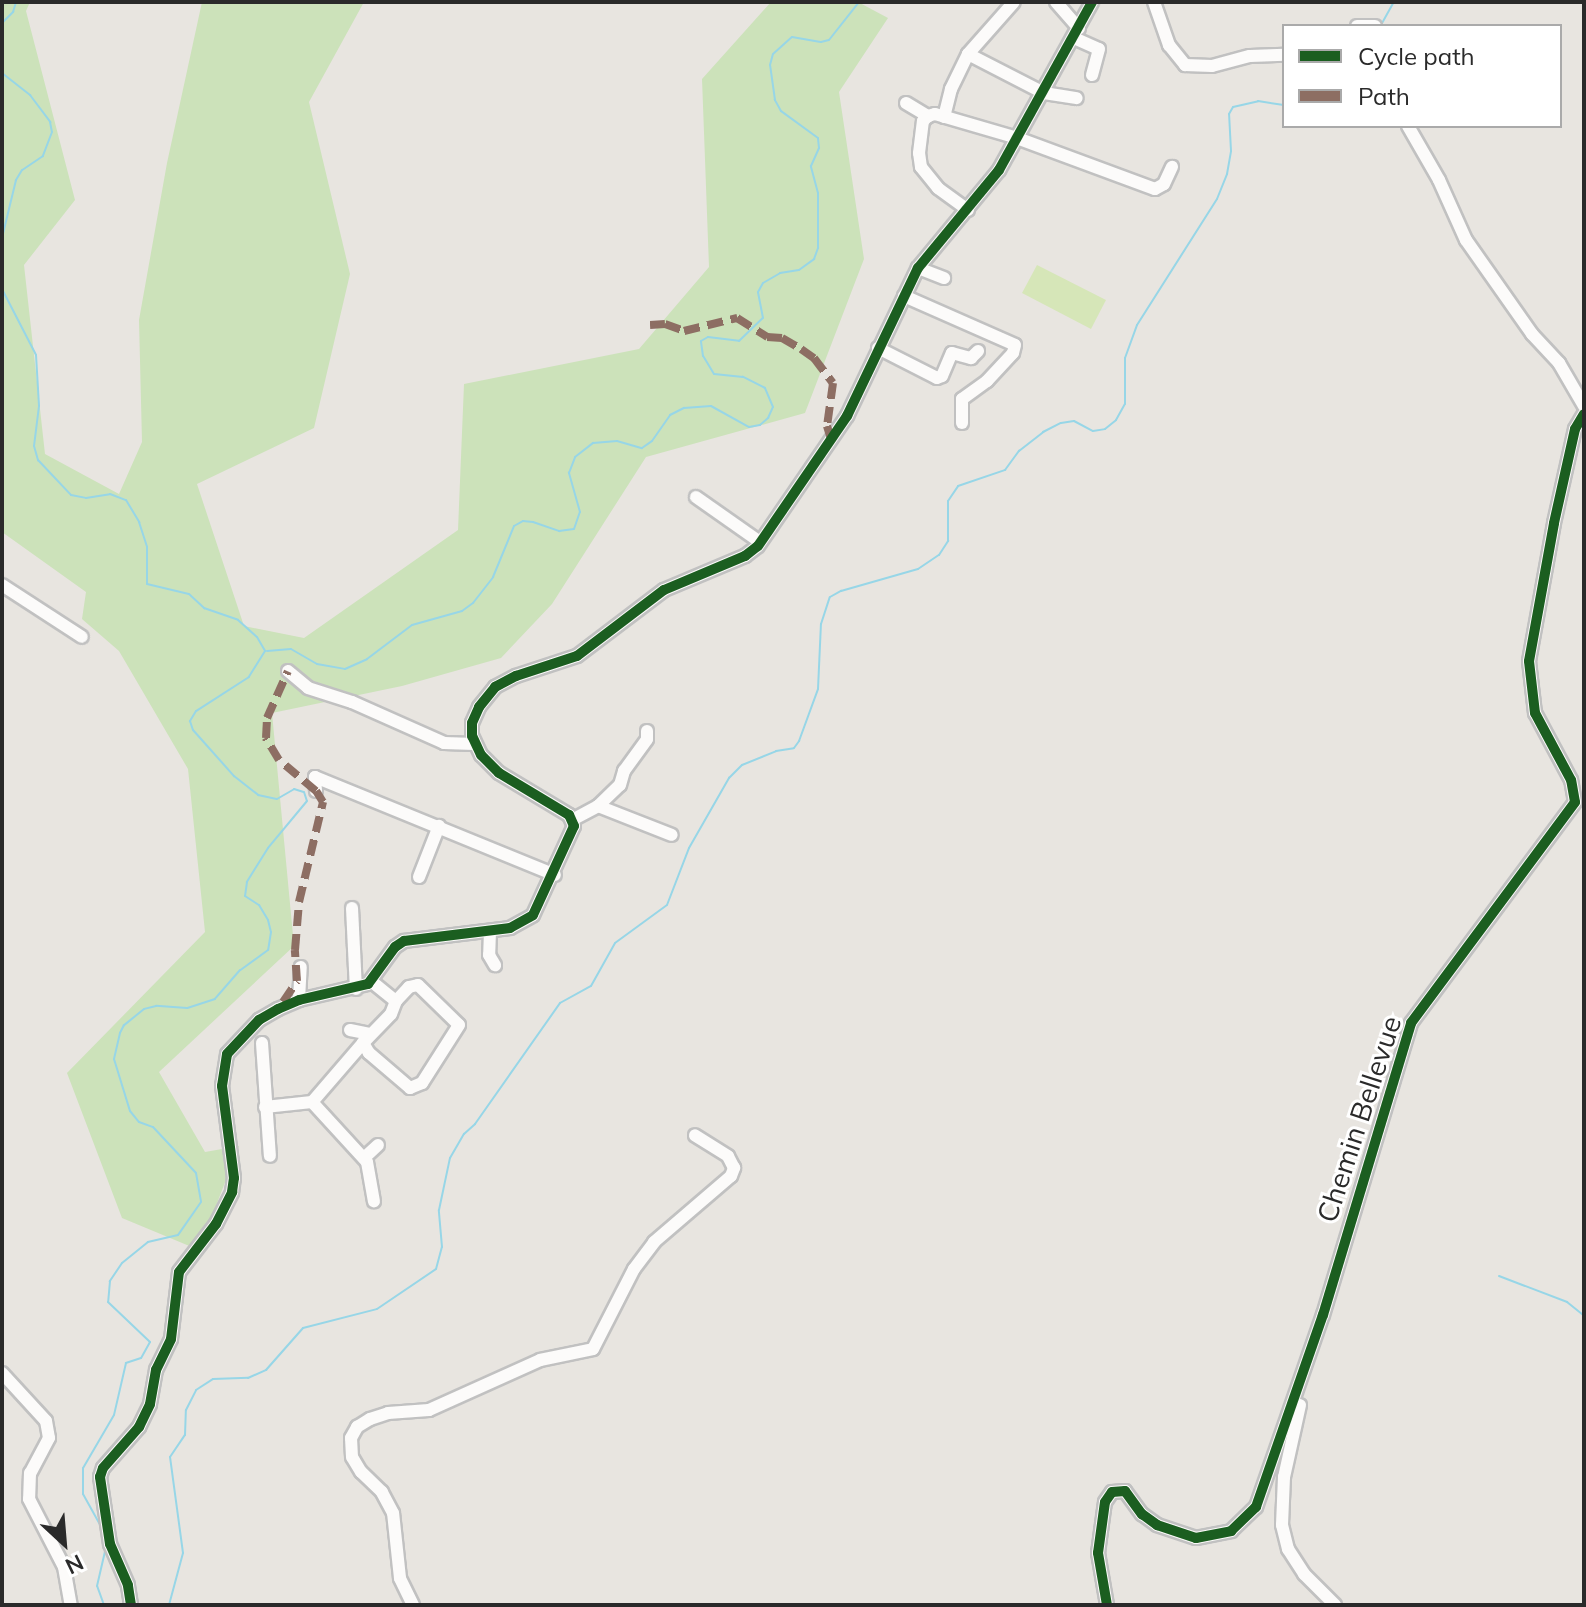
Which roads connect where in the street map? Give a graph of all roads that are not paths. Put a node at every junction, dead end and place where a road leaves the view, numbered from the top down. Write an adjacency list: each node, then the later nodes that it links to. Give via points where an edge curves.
1 (1014, 2): 6 (street)
2 (1056, 2): 5 (street)
3 (1092, 2): 5 (street)
4 (1154, 2): 7 (street, via 1174,55 1190,67)
5 (1076, 33): 8 (street, via 1099,49); 9 (street)
6 (968, 54): 9 (street); 13 (street)
7 (1282, 55)
8 (1092, 75)
9 (1044, 93): 10 (street); 15 (street)
10 (1077, 98)
11 (906, 103): 12 (street)
12 (928, 116): 13 (street); 17 (street, via 923,121 921,167 938,188)
13 (944, 117): 15 (street)
14 (1409, 128): 23 (street, via 1466,240 1532,334 1559,363)
15 (1017, 138): 16 (street, via 1155,189 1164,184); 17 (street)
16 (1172, 167)
17 (968, 210): 18 (street)
18 (918, 268): 19 (street); 20 (street)
19 (944, 278)
20 (904, 296): 21 (street); 25 (street, via 1015,345 987,381 962,399)
21 (878, 348): 22 (street, via 937,378 952,353 971,358); 27 (street, via 847,416)
22 (978, 351)
23 (1584, 406)
24 (1584, 414): 58 (street, Chemin Bellevue, via 1575,429 1554,523 1529,661 1535,713 1571,780 1575,802 1411,1023)
25 (962, 423)
26 (696, 497): 27 (street)
27 (760, 542): 32 (street, via 745,556 664,590 577,656 495,687 472,723)
28 (2, 585): 29 (street)
29 (82, 637)
30 (288, 671): 32 (street, via 308,688 444,743)
31 (647, 731): 34 (street, via 620,785)
32 (474, 744): 35 (street, via 499,773)
33 (316, 791): 36 (street, via 315,777)
34 (598, 806): 35 (street); 37 (street)
35 (572, 820): 38 (street, via 573,833)
36 (439, 826): 38 (street); 39 (street)
37 (672, 835)
38 (555, 875): 41 (street, via 527,921)
39 (419, 877)
40 (352, 908): 45 (street)
41 (490, 931): 42 (street, via 489,955); 44 (street, via 404,941)
42 (495, 965)
43 (301, 967): 46 (street)
44 (371, 981): 45 (street); 47 (street)
45 (356, 989): 46 (street)
46 (299, 1000): 61 (street, via 259,1020 227,1054 222,1086 232,1192 216,1224 179,1272 171,1339 156,1370 150,1404 100,1477 110,1544)
47 (396, 1001): 49 (street, via 391,1014); 49 (street, via 416,980 459,1025 422,1083 406,1087)
48 (350, 1030): 49 (street)
49 (367, 1038): 51 (street)
50 (262, 1043): 52 (street)
51 (312, 1102): 52 (street); 56 (street)
52 (265, 1107): 55 (street)
53 (695, 1135): 62 (street, via 728,1156 734,1168 731,1176 654,1242 634,1269 593,1349 540,1360 429,1410 388,1413 357,1427 351,1438 356,1464 393,1513 400,1578)
54 (378, 1145): 56 (street)
55 (270, 1156)
56 (364, 1158): 57 (street)
57 (374, 1201)
58 (1314, 1341): 63 (street, Chemin Bellevue, via 1263,1492 1239,1526 1221,1536 1183,1536 1149,1520 1125,1491 1108,1495 1098,1553); 64 (street, via 1284,1477 1282,1525 1288,1549 1304,1574)
59 (2, 1373): 60 (street, via 46,1421 49,1438 30,1473 29,1499 64,1567)
60 (71, 1605)
61 (131, 1605)
62 (413, 1605)
63 (1107, 1605)
64 (1335, 1605)

